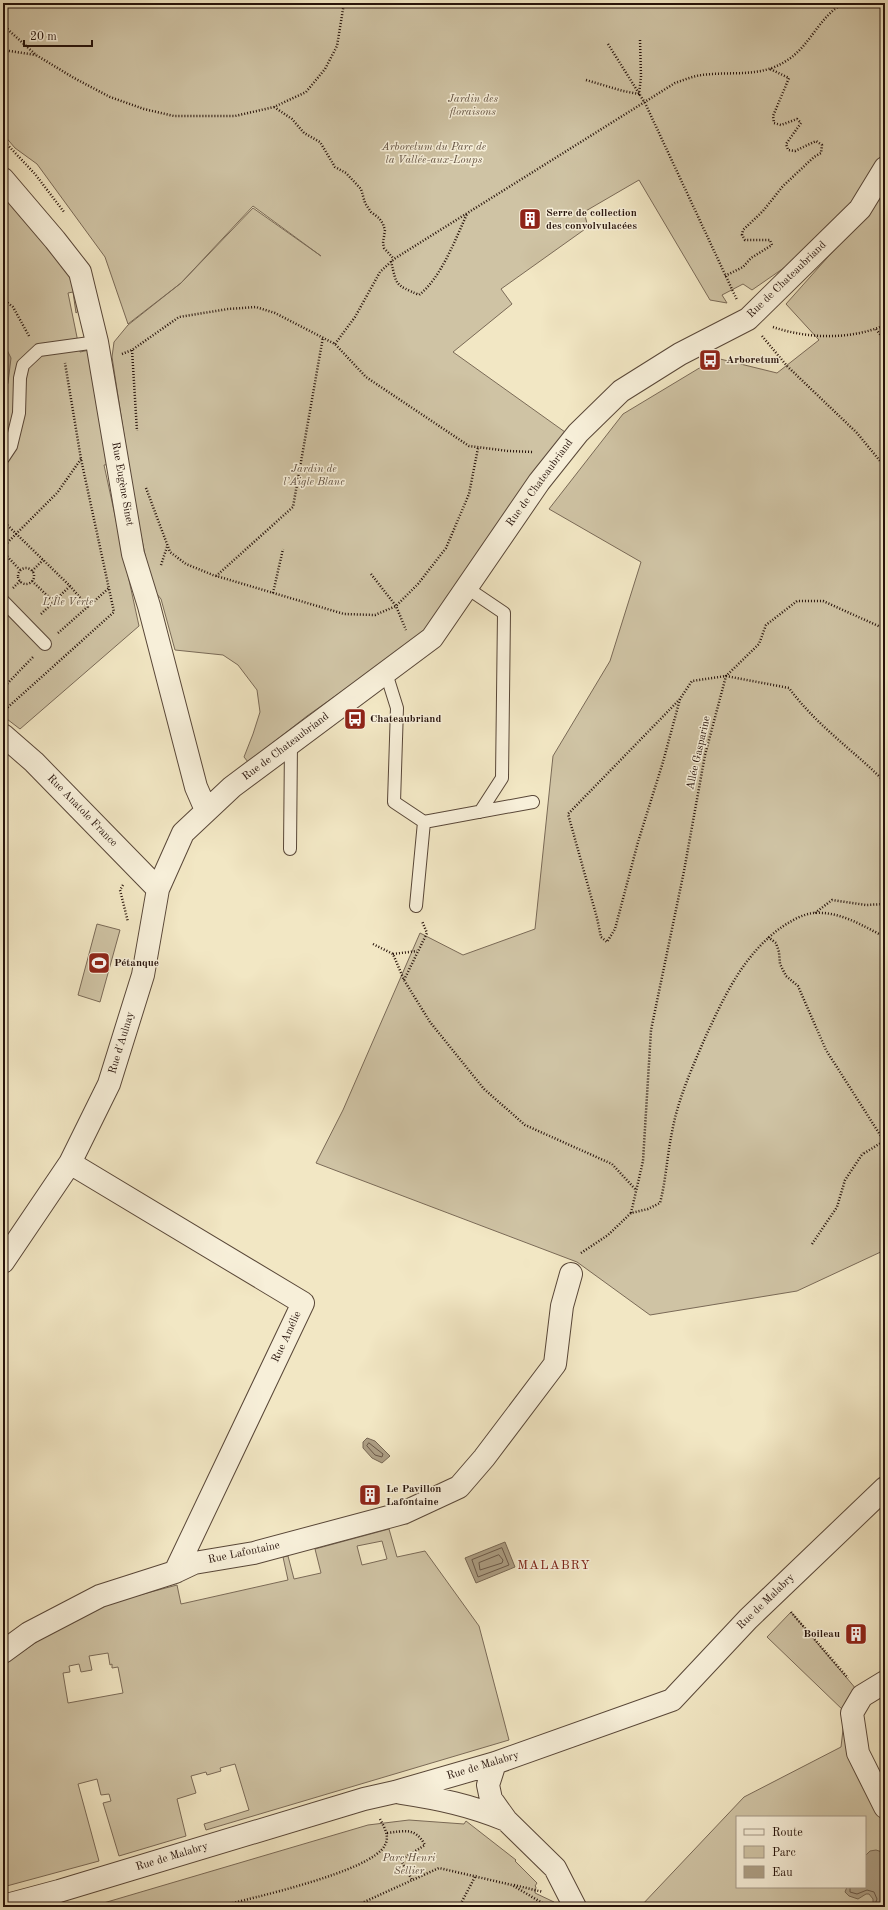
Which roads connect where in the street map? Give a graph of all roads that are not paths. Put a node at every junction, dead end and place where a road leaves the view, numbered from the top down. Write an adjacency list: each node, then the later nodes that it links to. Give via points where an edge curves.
1 (885, 168): 5 (street, Rue de Chateaubriand, via 860,209 748,319 680,354 621,391 593,417 553,462)
2 (3, 179): 3 (street, Rue Eugène Sinet, via 80,272)
3 (98, 346): 4 (lane, via 39,350 24,365 20,378 19,413 11,446); 12 (street, Rue Eugène Sinet, via 133,554 196,787)
4 (3, 458)
5 (466, 588): 8 (street, Rue de Chateaubriand, via 432,638); 13 (lane, via 504,613 502,778)
6 (3, 601): 7 (lane)
7 (45, 644)
8 (386, 673): 10 (street, Rue de Chateaubriand); 14 (lane, via 397,708 394,802)
9 (3, 735): 16 (street, Rue Anatole France, via 34,762)
10 (291, 743): 12 (street, Rue de Chateaubriand); 15 (lane)
11 (533, 802): 13 (lane)
12 (206, 810): 16 (street, Rue d'Aulnay, via 184,833)
13 (480, 812): 14 (lane)
14 (424, 822): 17 (lane)
15 (290, 849)
16 (158, 889): 18 (street, Rue d'Aulnay, via 143,975 109,1084)
17 (416, 906)
18 (70, 1163): 19 (street, Rue d'Aulnay); 22 (street, Rue Amélie, via 303,1303)
19 (3, 1262)
20 (571, 1274): 22 (street, Rue Lafontaine, via 562,1306 556,1364 484,1458 459,1486 403,1513 254,1552 194,1563)
21 (885, 1488): 25 (street, Rue de Malabry, via 748,1618 672,1700)
22 (175, 1572): 23 (street, Rue Lafontaine, via 100,1596 29,1633)
23 (3, 1652)
24 (885, 1682): 27 (street, via 862,1696 852,1713 858,1753)
25 (495, 1763): 26 (street, Rue de Malabry); 28 (street, via 489,1793)
26 (395, 1792): 28 (street, via 447,1800 480,1809); 29 (street, Rue de Malabry)
27 (885, 1807)
28 (506, 1820): 30 (street, via 555,1868)
29 (3, 1906)
30 (576, 1907)

